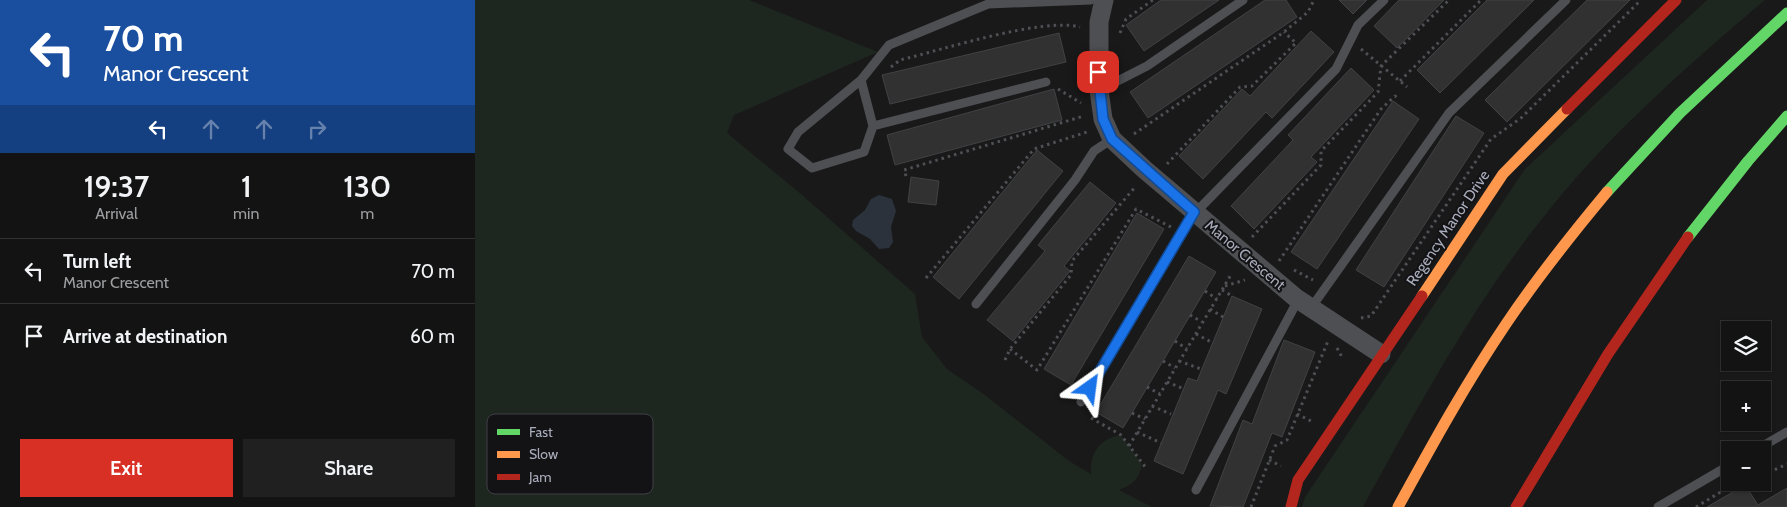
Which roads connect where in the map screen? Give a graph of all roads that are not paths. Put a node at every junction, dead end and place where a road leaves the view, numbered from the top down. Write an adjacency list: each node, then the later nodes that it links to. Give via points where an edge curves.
1 (1091, 0): 8 (lane, via 988,4 889,44)
2 (1104, 0): 10 (street, Manor Crescent, via 1099,22)
3 (1243, 0): 10 (lane, via 1147,66)
4 (1384, 0): 14 (lane, via 1358,25 1336,69)
5 (1566, 0): 16 (lane, via 1449,113)
6 (1676, 0): 17 (main road, Regency Manor Drive, via 1503,174)
7 (1787, 13): 24 (main road, via 1705,87 1640,152 1580,223 1522,300 1469,381)
8 (861, 80): 12 (lane); 12 (lane, via 798,132 788,149 812,168 864,152)
9 (1046, 82): 12 (lane)
10 (1099, 90): 13 (street, Manor Crescent)
11 (1787, 116): 25 (main road, via 1679,248 1589,382)
12 (873, 126)
13 (1104, 139): 14 (street, Manor Crescent); 15 (lane)
14 (1194, 213): 16 (street, Manor Crescent); 18 (lane)
15 (976, 304)
16 (1304, 304): 17 (street, Manor Crescent); 22 (lane)
17 (1381, 354): 23 (main road, Regency Manor Drive, via 1298,480)
18 (1081, 402)
19 (1787, 432): 20 (lane)
20 (1771, 441)
21 (1721, 470): 26 (lane)
22 (1196, 490)
23 (1291, 507)
24 (1398, 507)
25 (1516, 507)
26 (1658, 507)

